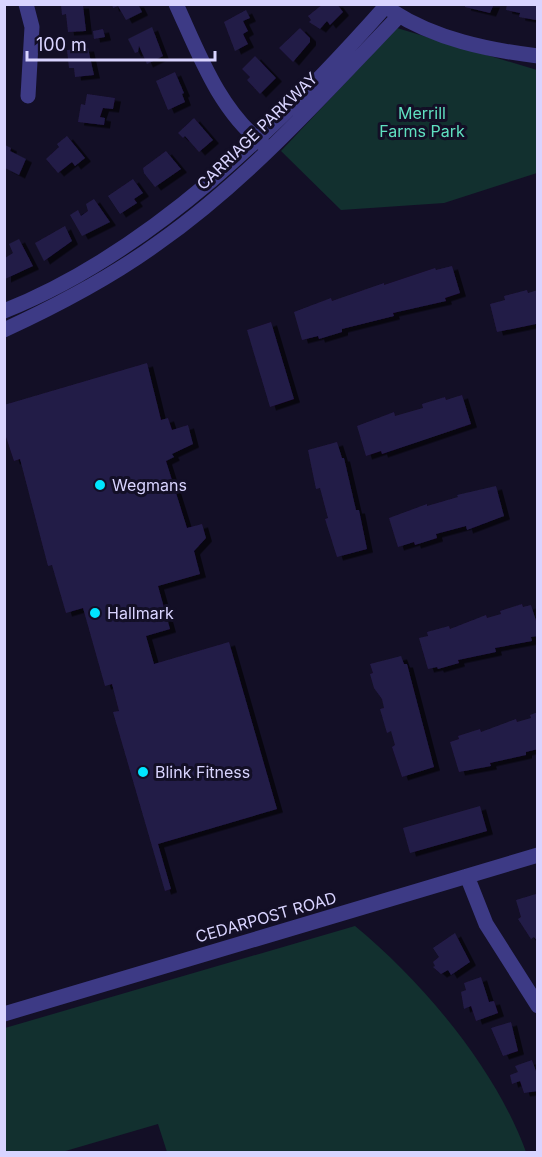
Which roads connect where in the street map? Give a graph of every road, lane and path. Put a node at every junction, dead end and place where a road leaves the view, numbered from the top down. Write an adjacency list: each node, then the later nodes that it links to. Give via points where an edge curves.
1 (26, 4): 6 (street, via 32,27)
2 (176, 4): 7 (street, via 225,103)
3 (384, 6): 4 (street); 7 (street, CARRIAGE PARKWAY, via 344,53)
4 (399, 16): 5 (street, via 478,46); 8 (street, CARRIAGE PARKWAY)
5 (537, 56)
6 (28, 96)
7 (256, 139): 8 (street); 9 (street, CARRIAGE PARKWAY, via 178,208 118,251 72,279)
8 (270, 149): 10 (street, CARRIAGE PARKWAY, via 159,243 84,292)
9 (4, 311)
10 (4, 330)
11 (537, 855): 12 (street, CEDARPOST ROAD)
12 (467, 876): 13 (street, via 490,932); 14 (street, CEDARPOST ROAD)
13 (537, 1006)
14 (4, 1014)

